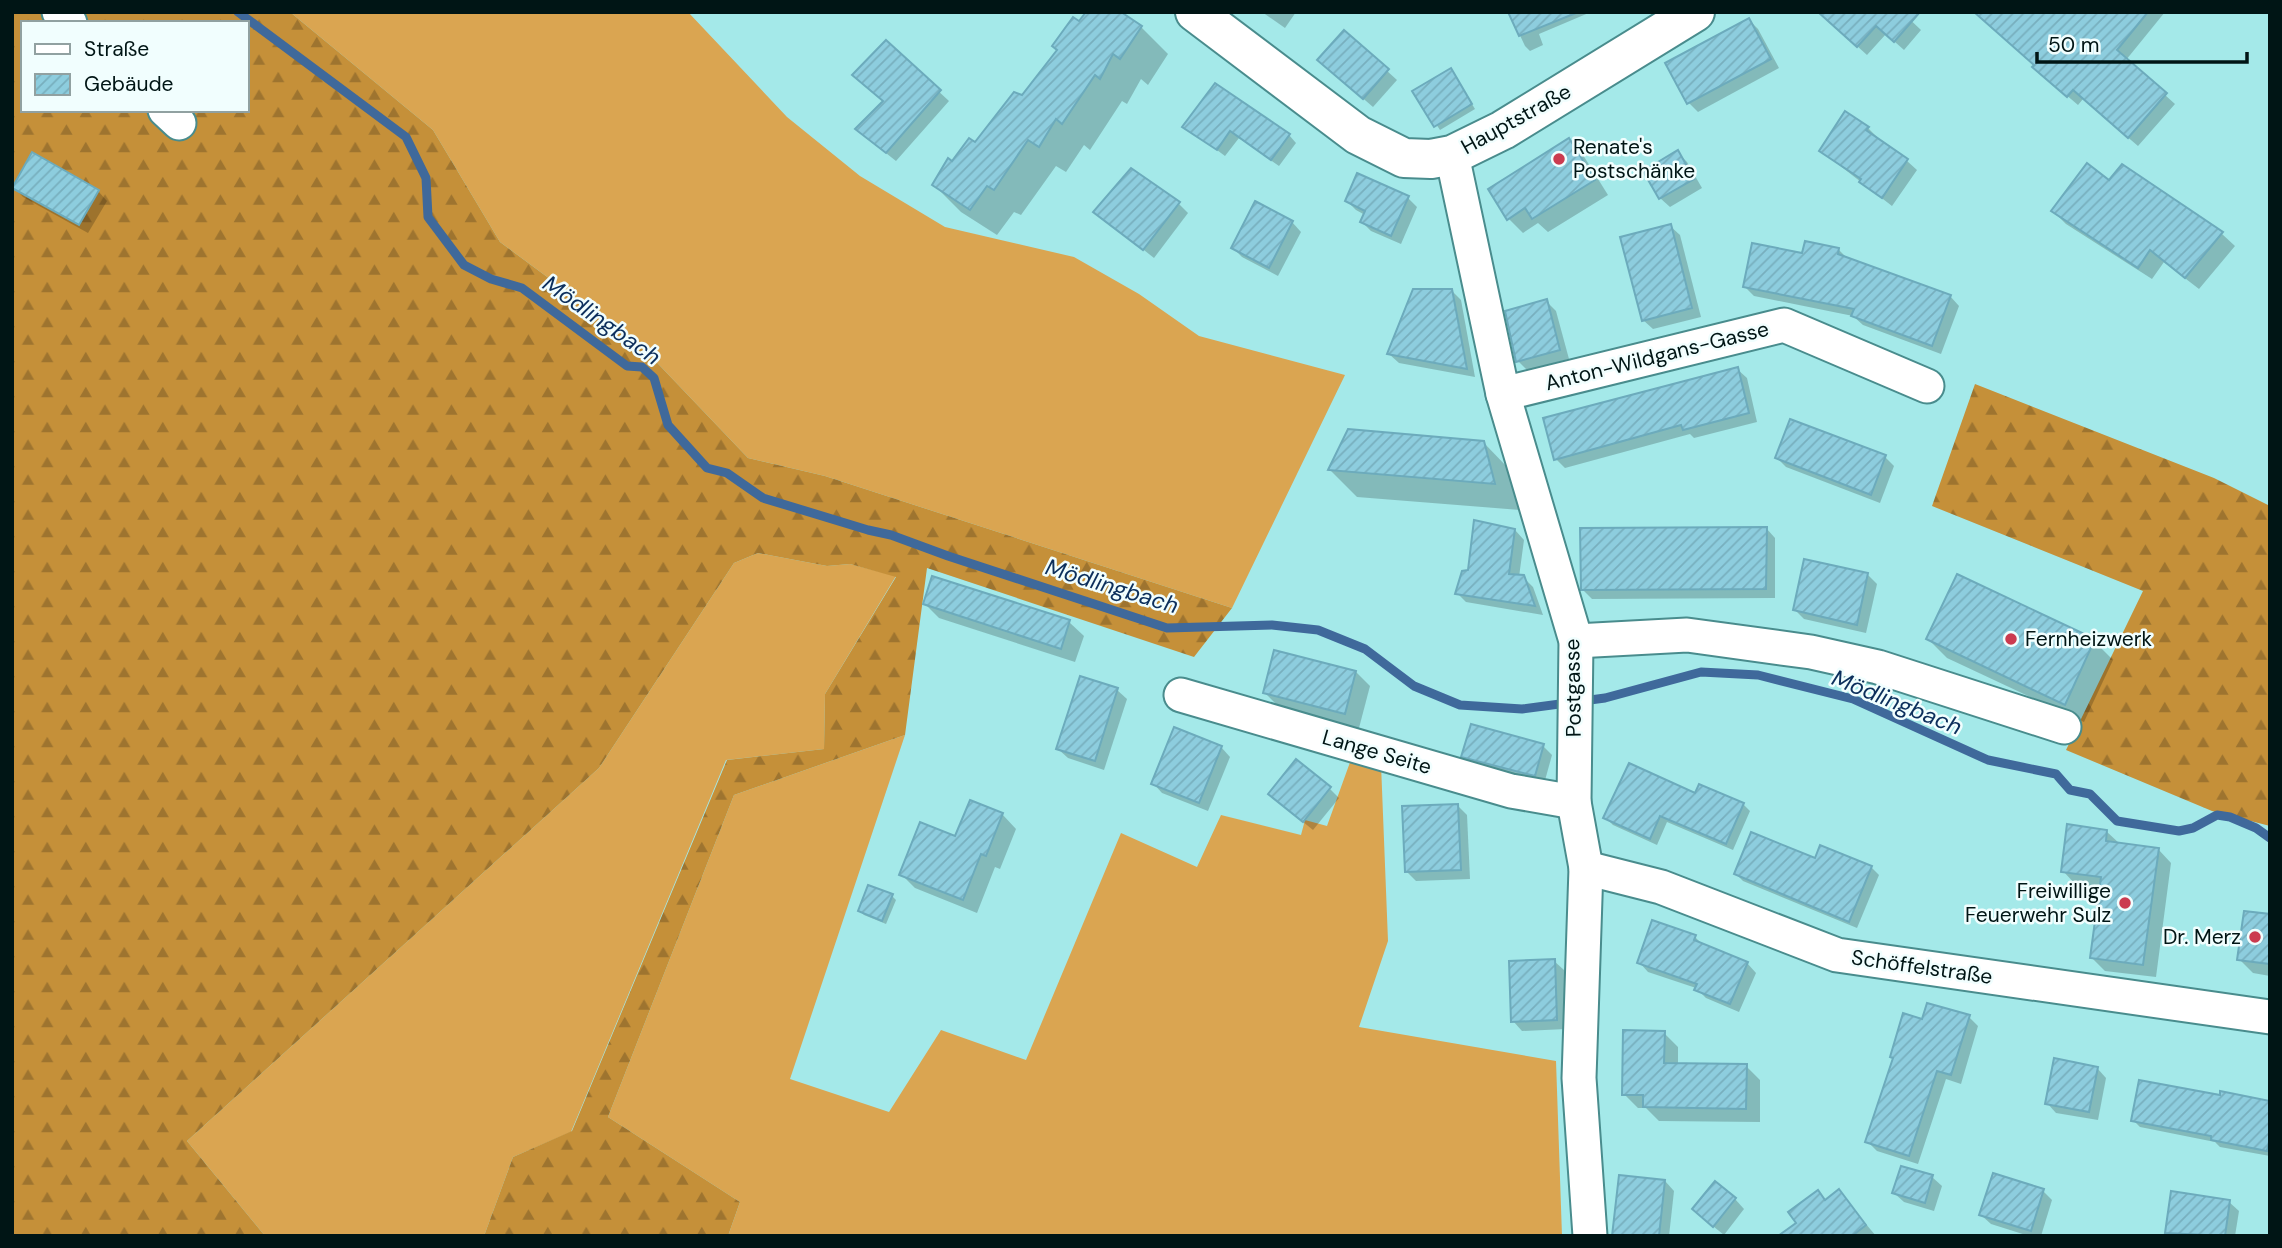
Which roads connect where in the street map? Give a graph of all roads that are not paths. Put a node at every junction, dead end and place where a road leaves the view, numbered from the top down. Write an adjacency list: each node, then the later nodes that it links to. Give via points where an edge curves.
1 (1195, 12): 3 (main road, Hauptstraße, via 1358,135 1404,158)
2 (1695, 12): 3 (main road, Hauptstraße, via 1503,131)
3 (1452, 155): 5 (street, Postgasse)
4 (1927, 386): 5 (street, Anton-Wildgans-Gasse, via 1784,325)
5 (1503, 394): 6 (street, Postgasse)
6 (1576, 641): 8 (street, via 1687,635 1811,652 1878,667); 9 (street, Postgasse)
7 (1181, 695): 9 (street, Lange Seite, via 1511,791)
8 (2064, 727)
9 (1574, 802): 10 (street, Postgasse)
10 (1586, 868): 11 (street, Schöffelstraße, via 1661,887 1837,955); 12 (street, Postgasse, via 1579,1078)
11 (2270, 1017)
12 (1590, 1236)

